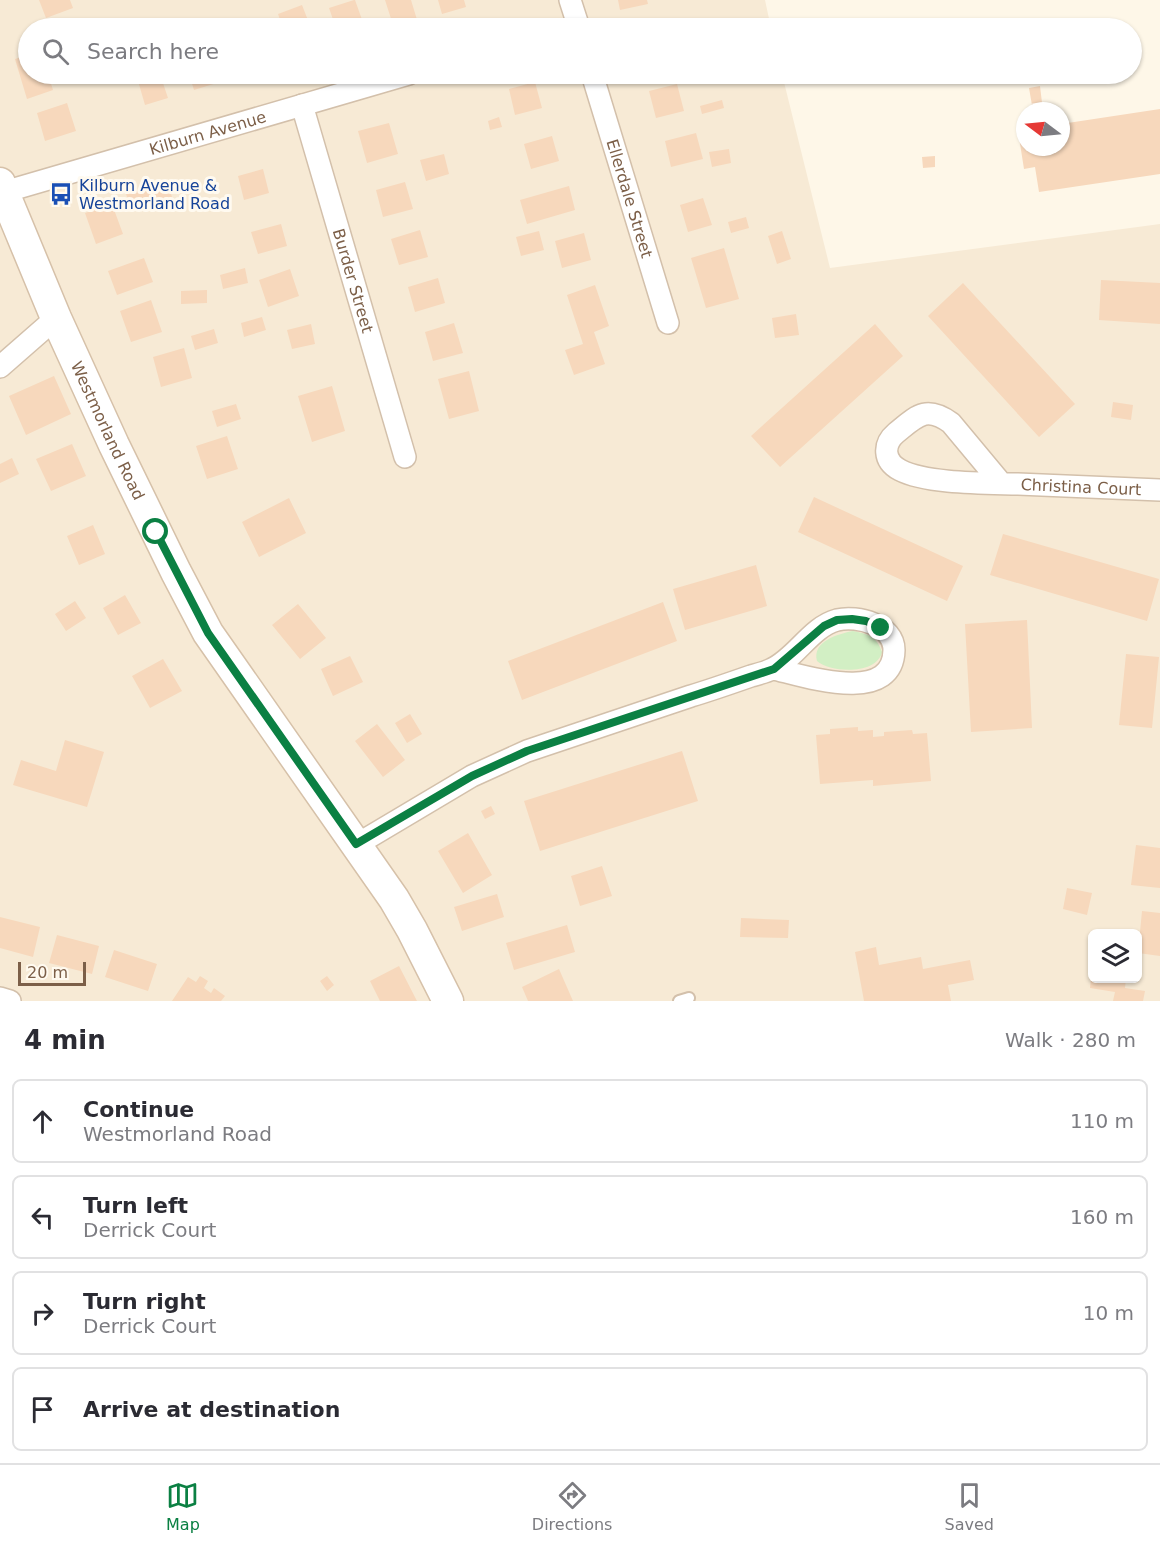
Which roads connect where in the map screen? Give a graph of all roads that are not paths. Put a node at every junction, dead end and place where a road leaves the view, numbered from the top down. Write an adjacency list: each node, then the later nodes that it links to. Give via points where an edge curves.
1 (570, 0): 2 (street)
2 (572, 18)
3 (375, 84): 5 (street, Kilburn Avenue)
4 (595, 84): 8 (street, Ellerdale Street)
5 (302, 105): 6 (street, Kilburn Avenue); 10 (street, Burder Street)
6 (2, 188): 7 (street, Westmorland Road)
7 (56, 318): 9 (street); 14 (street, Westmorland Road, via 142,504 208,633)
8 (668, 323)
9 (0, 367)
10 (405, 457)
11 (1001, 483): 11 (street, Christina Court, via 934,480 899,470 886,451 890,439 919,414 941,416); 12 (street, Christina Court)
12 (1160, 490)
13 (774, 669): 13 (street, via 834,683 860,683 881,677 892,665 894,649 891,637 881,628 866,621 837,620 824,626); 14 (street, via 516,755 472,776)
14 (356, 844): 17 (street, Westmorland Road, via 404,914)
15 (0, 998): 16 (street)
16 (10, 1001)
17 (448, 1001)

